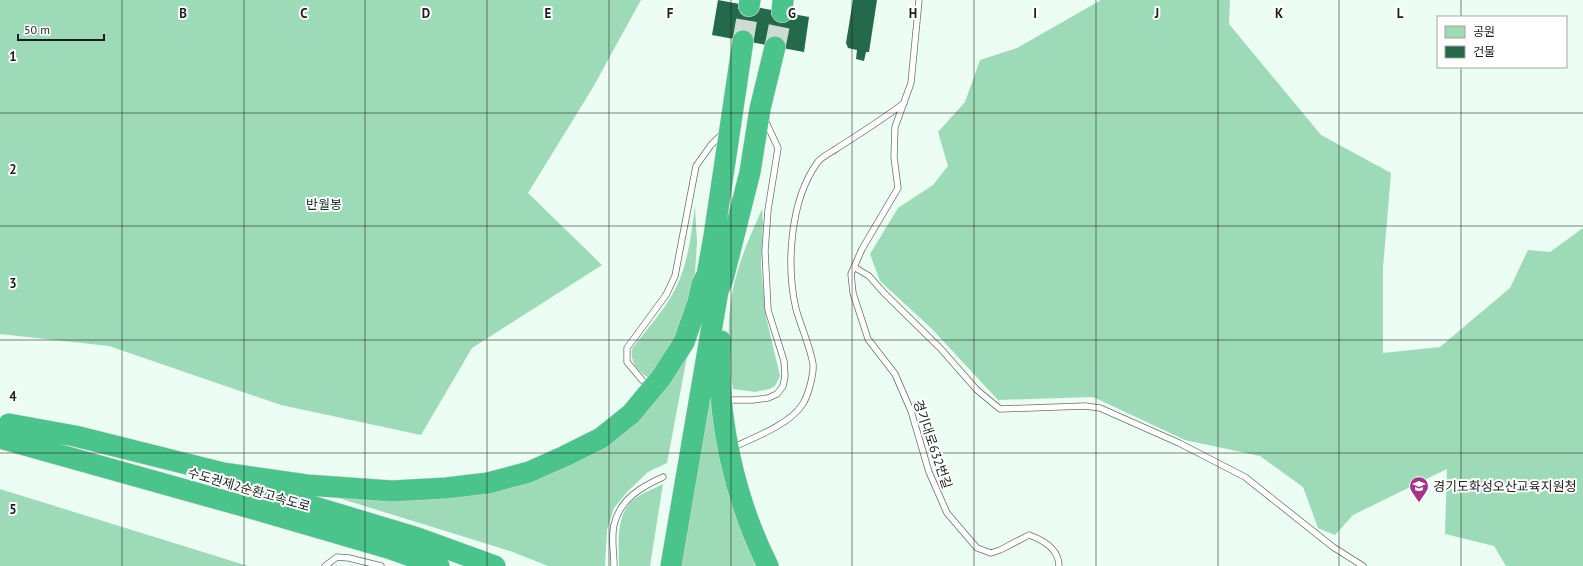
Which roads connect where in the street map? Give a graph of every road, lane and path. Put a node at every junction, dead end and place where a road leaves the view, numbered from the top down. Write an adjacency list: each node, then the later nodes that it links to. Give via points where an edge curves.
1 (919, 0): 4 (lane, via 911,83)
2 (743, 41): 6 (highway)
3 (775, 47): 5 (highway)
4 (904, 103): 7 (lane, via 895,127 894,157 898,188); 12 (lane, via 884,119 817,161 807,179 797,208 790,250 796,309 813,365 810,388 802,405 788,419 756,438)
5 (760, 109): 8 (highway, via 750,172); 10 (lane, via 778,148 768,210 765,251 768,310 784,361 785,376 777,394 753,400)
6 (731, 126): 8 (highway); 9 (lane, via 711,145 696,166 675,276 666,295 627,348 627,362)
7 (854, 267): 22 (lane, 경기대로632번길, via 851,274 853,293 868,339 895,374 911,410 929,472 947,513 977,548 991,553 1029,535 1049,545); 23 (lane, via 869,276 940,348 977,390 1000,409 1085,406 1100,408 1179,443 1245,477 1327,543)
8 (715, 277): 11 (highway, via 702,284 684,342 661,378 631,414 601,438 565,456 529,472 488,483 392,491 307,485 223,474 75,436); 19 (highway, via 708,285); 20 (highway, via 718,291); 21 (highway, via 724,292 720,355 724,427 736,485)
9 (642, 380)
10 (732, 400)
11 (3, 428): 16 (highway, 수도권제2순환고속도로); 17 (highway, 수도권제2순환고속도로, via 252,488 418,538)
12 (736, 446)
13 (663, 477): 18 (lane, via 644,486 620,508 614,526)
14 (325, 566): 15 (lane, via 338,557)
15 (380, 566)
16 (439, 566)
17 (495, 566)
18 (614, 566)
19 (659, 566)
20 (672, 566)
21 (768, 566)
22 (1059, 566)
23 (1363, 566)

